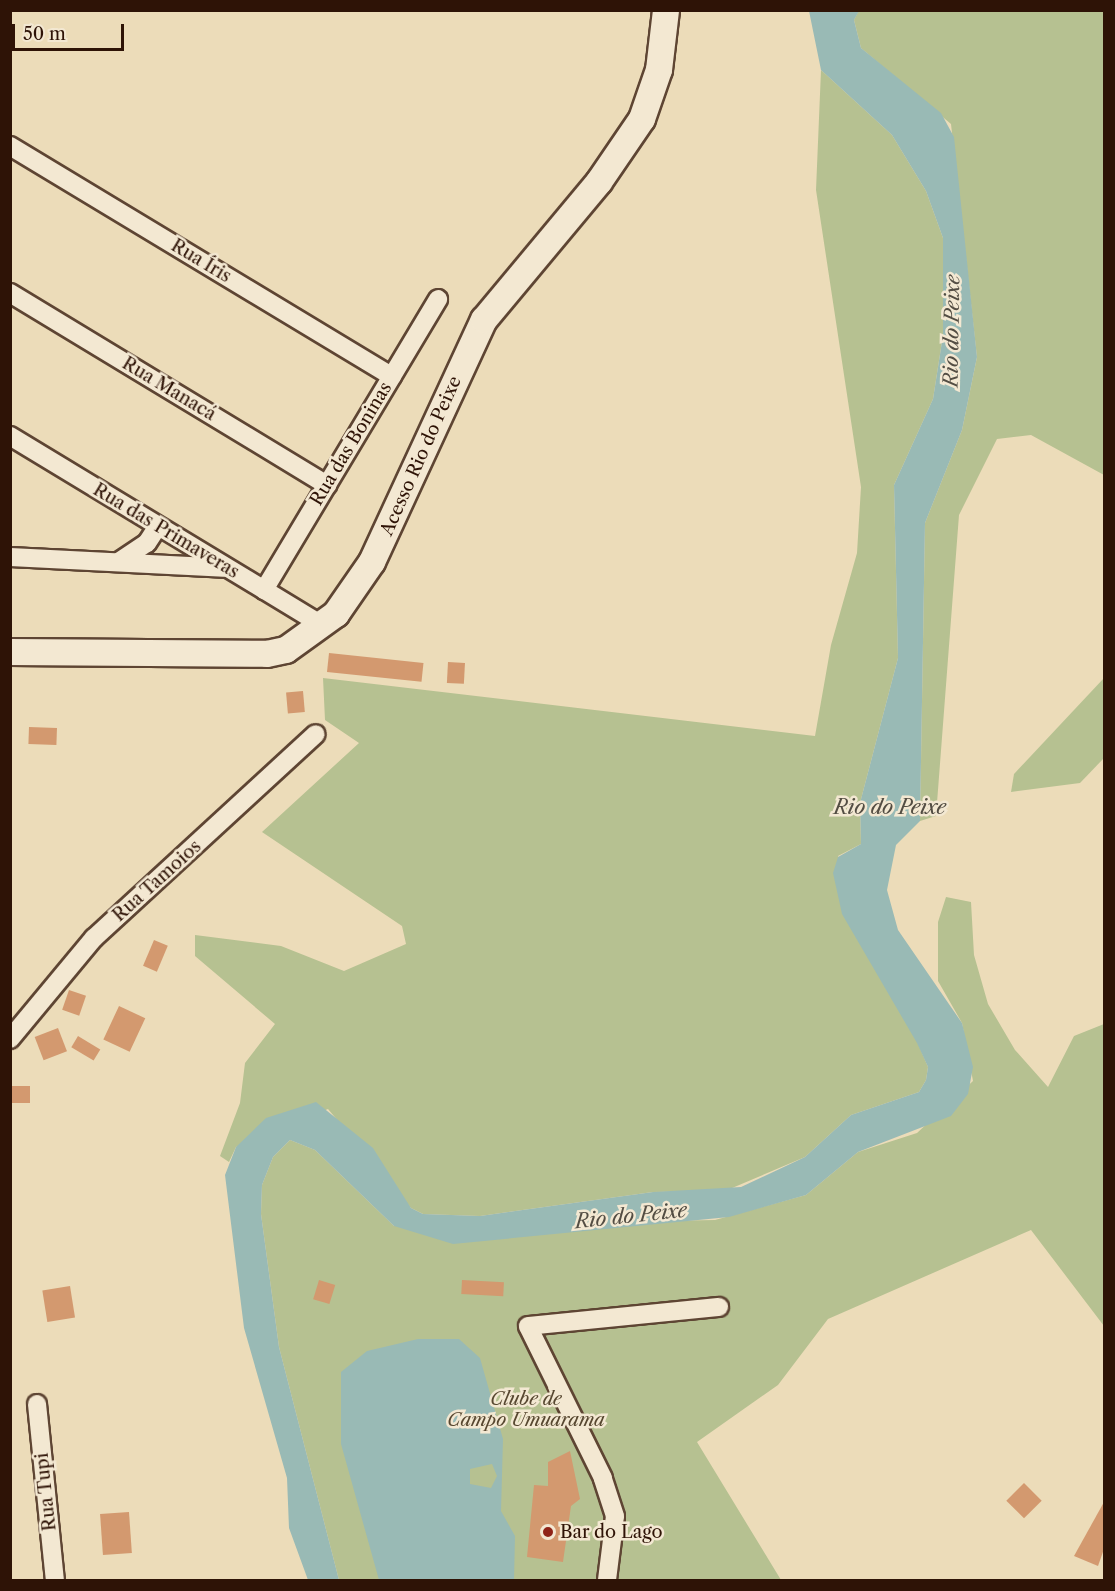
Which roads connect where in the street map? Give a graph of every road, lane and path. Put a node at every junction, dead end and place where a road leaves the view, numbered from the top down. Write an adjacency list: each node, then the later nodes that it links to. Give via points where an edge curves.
1 (666, 10): 13 (street, Acesso Rio do Peixe, via 659,70 642,119 599,182 484,320 372,562)
2 (10, 146): 5 (street, Rua Íris)
3 (10, 293): 7 (street, Rua Manacá)
4 (438, 299): 5 (street, Rua das Boninas)
5 (392, 376): 7 (street, Rua das Boninas)
6 (10, 435): 8 (street, Rua das Primaveras)
7 (327, 485): 12 (street, Rua das Boninas)
8 (158, 526): 10 (street, via 147,543); 11 (street, Rua das Primaveras)
9 (10, 557): 10 (street)
10 (120, 561): 11 (street)
11 (228, 568): 12 (street, Rua das Primaveras)
12 (264, 590): 13 (street, Rua das Primaveras)
13 (322, 625): 14 (street, Acesso Rio do Peixe, via 286,650 267,654)
14 (10, 652)
15 (316, 734): 16 (street, Rua Tamoios, via 115,917)
16 (10, 1040)
17 (719, 1307): 20 (street, via 528,1326 603,1478 615,1516)
18 (37, 1404): 19 (street, Rua Tupi)
19 (55, 1581)
20 (607, 1581)

